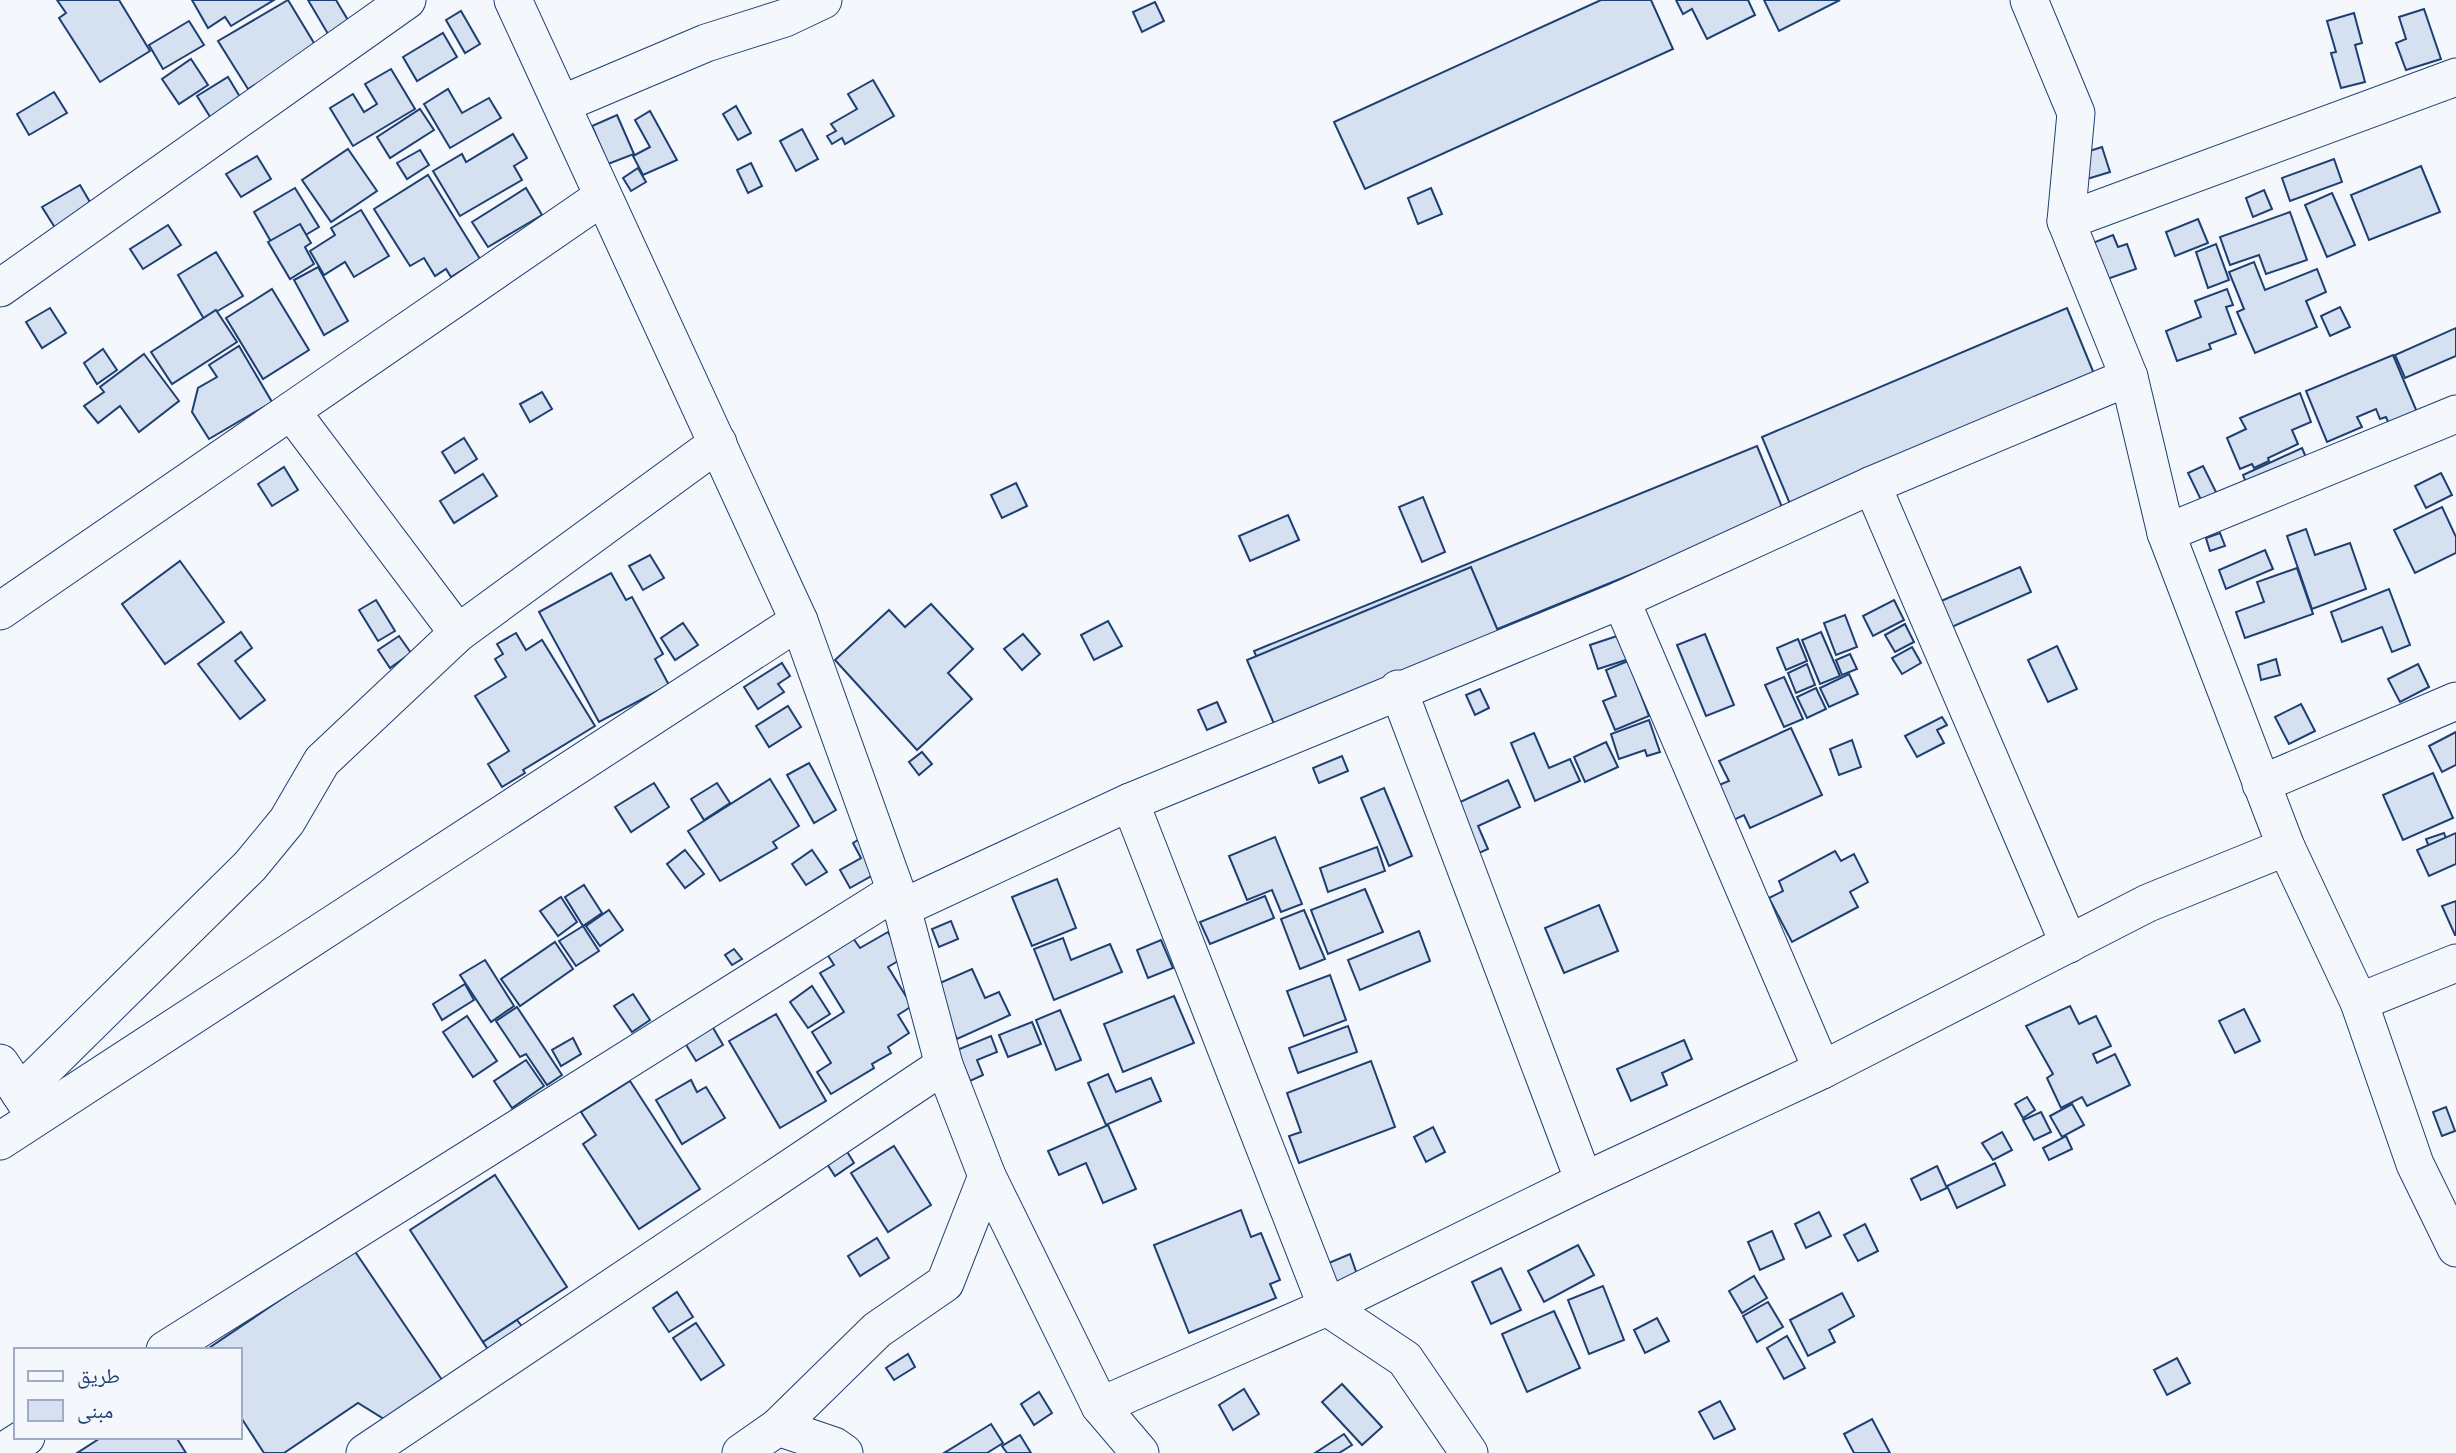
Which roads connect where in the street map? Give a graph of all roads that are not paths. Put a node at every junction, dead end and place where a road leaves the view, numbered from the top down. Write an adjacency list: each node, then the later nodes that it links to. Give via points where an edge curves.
1 (407, 0): 9 (street)
2 (513, 0): 6 (street)
3 (822, 0): 6 (street)
4 (2029, 0): 8 (street, via 2077,113)
5 (2456, 77): 8 (street)
6 (562, 104): 7 (street)
7 (602, 197): 11 (street); 13 (street)
8 (2066, 221): 10 (street)
9 (0, 288)
10 (2129, 377): 14 (street); 15 (street)
11 (291, 411): 17 (street); 19 (street)
12 (2456, 414): 15 (street)
13 (718, 443): 18 (street); 19 (street)
14 (1872, 485): 16 (street); 26 (street)
15 (2166, 533): 22 (street)
16 (1621, 600): 20 (street); 31 (street)
17 (0, 611)
18 (799, 621): 25 (street); 32 (street)
19 (458, 633): 32 (street, via 322,761 287,821 250,866)
20 (1398, 689): 23 (street); 35 (street)
21 (2456, 701): 22 (street)
22 (2261, 784): 24 (street)
23 (1130, 802): 25 (street); 37 (street)
24 (2286, 847): 26 (street, via 2148,903); 28 (street)
25 (899, 899): 30 (street); 38 (street)
26 (2069, 944): 31 (street)
27 (2456, 963): 28 (street)
28 (2359, 1002): 36 (street, via 2415,1164)
29 (0, 1063): 32 (street)
30 (944, 1065): 34 (street); 43 (street)
31 (1822, 1070): 35 (street)
32 (28, 1105): 33 (street)
33 (0, 1142)
34 (987, 1176): 39 (street); 40 (street, via 945,1283 877,1331)
35 (1584, 1181): 37 (street)
36 (2456, 1248)
37 (1327, 1307): 39 (street); 47 (street, via 1405,1359)
38 (168, 1348)
39 (1100, 1406): 46 (street)
40 (778, 1427): 44 (street); 45 (street)
41 (23, 1439): 42 (street)
42 (1, 1453)
43 (365, 1453)
44 (741, 1453)
45 (844, 1453)
46 (1140, 1453)
47 (1469, 1453)

